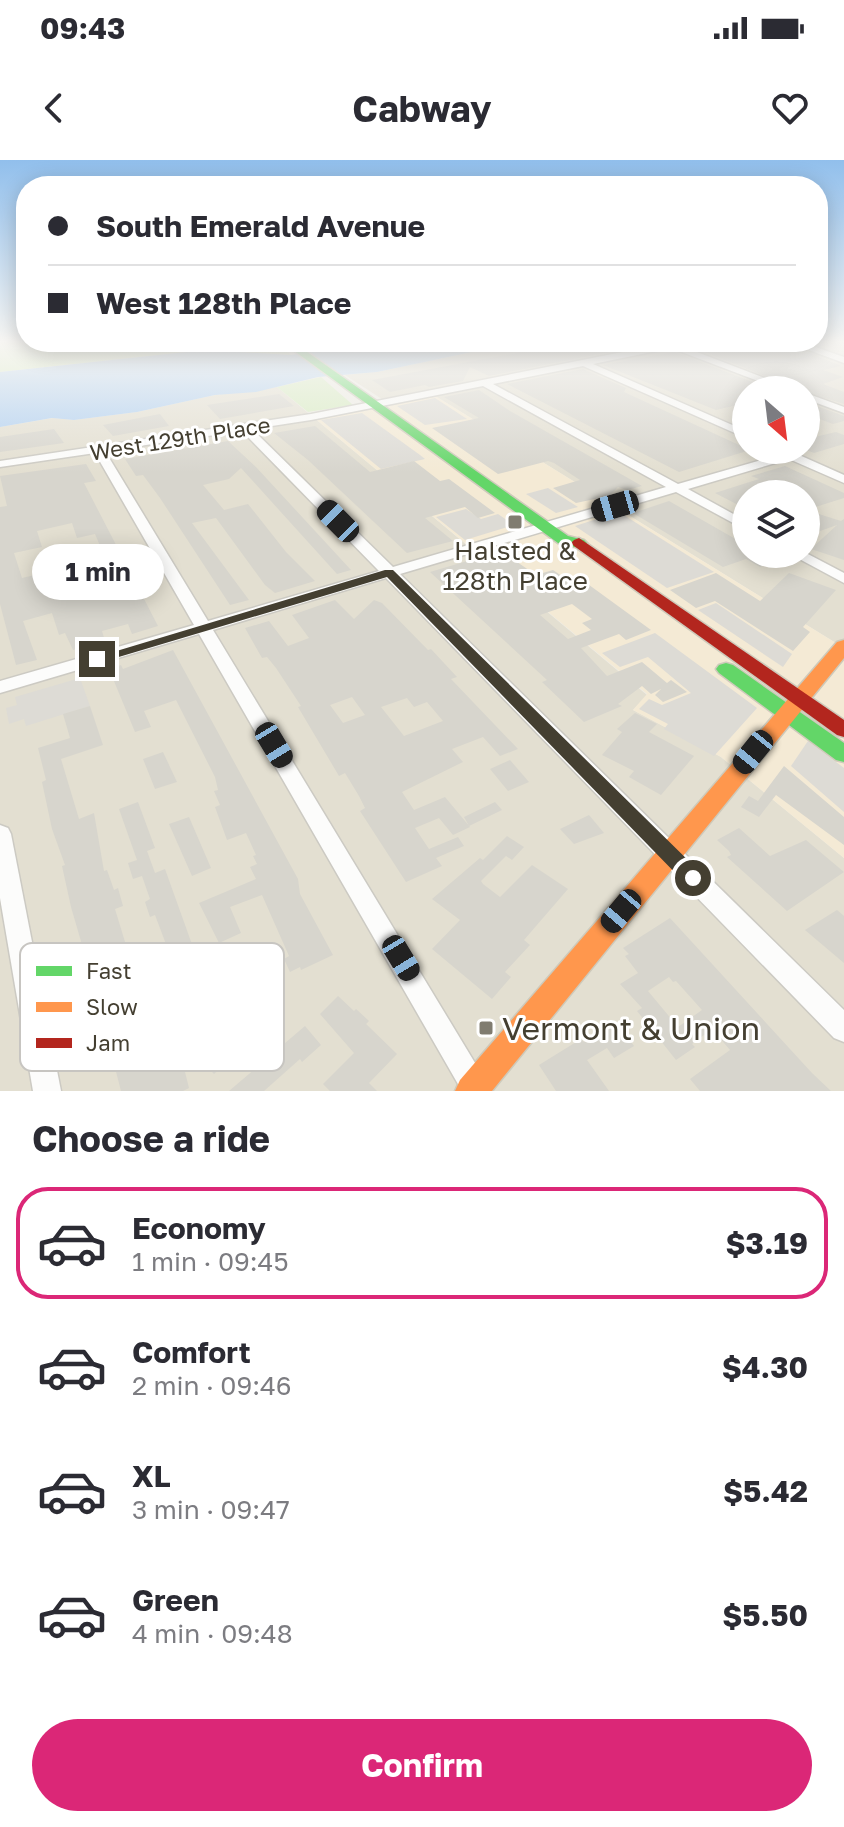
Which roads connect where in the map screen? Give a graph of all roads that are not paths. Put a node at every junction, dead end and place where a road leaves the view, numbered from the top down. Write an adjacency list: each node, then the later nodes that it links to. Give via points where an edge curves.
1 (346, 385): 6 (main road)
2 (473, 385): 6 (street, West 129th Place)
3 (489, 385): 15 (street)
4 (635, 385): 9 (street)
5 (820, 401): 7 (street)
6 (374, 405): 8 (street, West 129th Place); 17 (main road)
7 (844, 410)
8 (245, 428): 10 (street, West 129th Place); 20 (street)
9 (732, 429)
10 (99, 451): 11 (street, West 129th Place); 22 (street)
11 (0, 464)
12 (750, 464): 15 (street)
13 (809, 464): 14 (street)
14 (844, 479)
15 (677, 488): 16 (street); 17 (street)
16 (732, 518)
17 (545, 527): 18 (main road); 20 (street)
18 (563, 540): 25 (main road, via 578,543); 26 (main road, via 562,546)
19 (820, 566): 21 (street)
20 (389, 573): 22 (street); 30 (street)
21 (844, 579)
22 (204, 627): 24 (street); 34 (street)
23 (844, 646): 25 (main road)
24 (0, 687)
25 (798, 698): 26 (main road); 27 (main road)
26 (786, 713): 28 (main road); 30 (main road)
27 (844, 730)
28 (844, 754)
29 (0, 834): 31 (street)
30 (669, 853): 32 (street); 34 (main road)
31 (20, 943)
32 (844, 1029)
33 (43, 1071): 35 (street)
34 (475, 1089)
35 (47, 1091)

